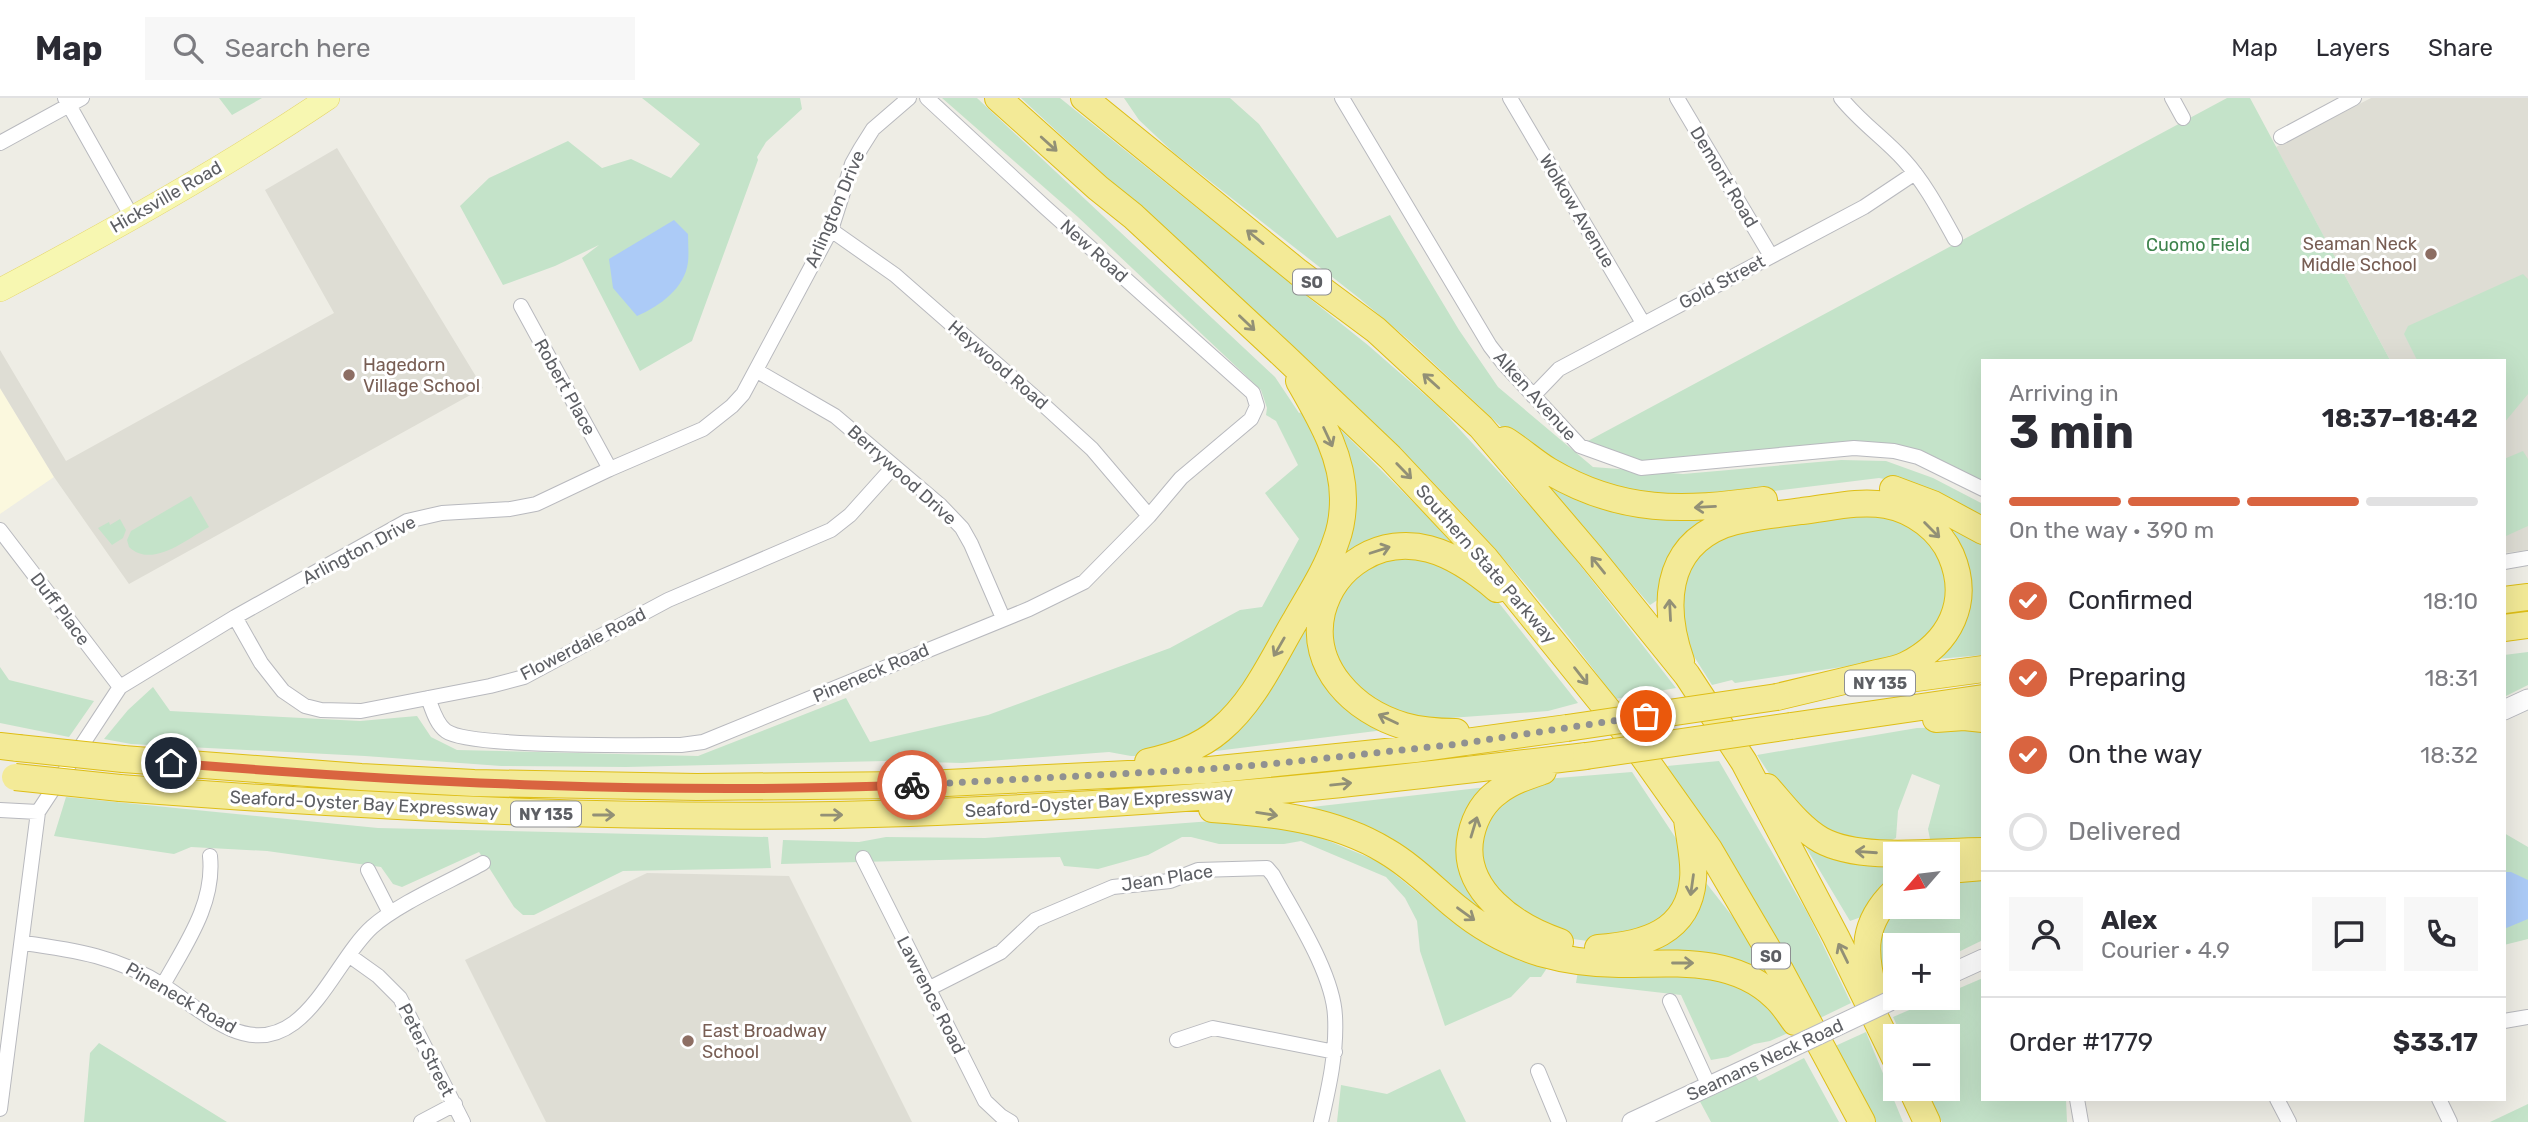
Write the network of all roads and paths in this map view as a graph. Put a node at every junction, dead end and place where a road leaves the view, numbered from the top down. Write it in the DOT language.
graph roads {
  1 [pos="328,98"];
  2 [pos="909,98"];
  3 [pos="927,98"];
  4 [pos="999,98"];
  5 [pos="1084,98"];
  6 [pos="1115,98"];
  7 [pos="1342,98"];
  8 [pos="1510,98"];
  9 [pos="1677,98"];
  10 [pos="1841,98"];
  11 [pos="2172,98"];
  12 [pos="2354,98"];
  13 [pos="72,100"];
  14 [pos="2183,118"];
  15 [pos="2281,138"];
  16 [pos="1139,142"];
  17 [pos="0,143"];
  18 [pos="1915,173"];
  19 [pos="132,217"];
  20 [pos="831,230"];
  21 [pos="1955,239"];
  22 [pos="1771,256"];
  23 [pos="0,290"];
  24 [pos="521,306"];
  25 [pos="1643,323"];
  26 [pos="1284,356"];
  27 [pos="757,371"];
  28 [pos="1533,396"];
  29 [pos="1257,406"];
  30 [pos="1482,427"];
  31 [pos="894,466"];
  32 [pos="610,469"];
  33 [pos="1981,488"];
  34 [pos="1149,516"];
  35 [pos="0,530"];
  36 [pos="1981,530"];
  37 [pos="2528,558"];
  38 [pos="2506,562"];
  39 [pos="2528,597"];
  40 [pos="2506,600"];
  41 [pos="235,618"];
  42 [pos="1003,618"];
  43 [pos="1538,622"];
  44 [pos="2528,625"];
  45 [pos="2506,628"];
  46 [pos="1981,669"];
  47 [pos="1687,675"];
  48 [pos="120,687"];
  49 [pos="428,698"];
  50 [pos="1777,698"];
  51 [pos="1981,698"];
  52 [pos="2528,699"];
  53 [pos="2506,709"];
  54 [pos="1981,719"];
  55 [pos="1791,726"];
  56 [pos="1528,733"];
  57 [pos="9,747"];
  58 [pos="1586,756"];
  59 [pos="1744,762"];
  60 [pos="1097,774"];
  61 [pos="5,776"];
  62 [pos="1126,802"];
  63 [pos="0,810"];
  64 [pos="38,811"];
  65 [pos="1687,817"];
  66 [pos="1981,851"];
  67 [pos="210,856"];
  68 [pos="863,859"];
  69 [pos="483,863"];
  70 [pos="1981,867"];
  71 [pos="1960,869"];
  72 [pos="368,870"];
  73 [pos="1883,905"];
  74 [pos="390,913"];
  75 [pos="23,943"];
  76 [pos="350,956"];
  77 [pos="1981,960"];
  78 [pos="1960,970"];
  79 [pos="163,985"];
  80 [pos="928,989"];
  81 [pos="1670,1002"];
  82 [pos="1883,1004"];
  83 [pos="2528,1017"];
  84 [pos="2506,1021"];
  85 [pos="1884,1024"];
  86 [pos="5,1026"];
  87 [pos="1883,1033"];
  88 [pos="1177,1040"];
  89 [pos="1335,1052"];
  90 [pos="1538,1071"];
  91 [pos="1709,1086"];
  92 [pos="1849,1099"];
  93 [pos="1917,1101"];
  94 [pos="2077,1101"];
  95 [pos="2278,1101"];
  96 [pos="2440,1101"];
  97 [pos="455,1104"];
  98 [pos="0,1109"];
  99 [pos="421,1122"];
  100 [pos="463,1122"];
  101 [pos="1011,1122"];
  102 [pos="1321,1122"];
  103 [pos="1559,1122"];
  104 [pos="1632,1122"];
  105 [pos="1862,1122"];
  106 [pos="1927,1122"];
  107 [pos="2081,1122"];
  108 [pos="2289,1122"];
  109 [pos="2450,1122"];
  1 -- 19 [label="main road, Hicksville Road"];
  2 -- 20 [label="street, Arlington Drive"];
  3 -- 29 [label="street, New Road"];
  4 -- 26 [label="highway, Southern State Parkway / SO, one-way"];
  5 -- 16 [label="highway, SO"];
  6 -- 16 [label="highway"];
  7 -- 28 [label="street, Alken Avenue"];
  8 -- 25 [label="street, Wolkow Avenue"];
  9 -- 22 [label="street, Demont Road"];
  10 -- 18 [label="street"];
  11 -- 14 [label="street"];
  12 -- 15 [label="street"];
  13 -- 17 [label="street"];
  13 -- 19 [label="street"];
  30 -- 16 [label="highway, SO, one-way"];
  18 -- 21 [label="street"];
  18 -- 22 [label="street, Gold Street"];
  19 -- 23 [label="main road, Hicksville Road"];
  20 -- 27 [label="street, Arlington Drive"];
  20 -- 34 [label="street, Heywood Road"];
  22 -- 25 [label="street, Gold Street"];
  24 -- 32 [label="street, Robert Place"];
  25 -- 28 [label="street, Gold Street"];
  26 -- 43 [label="highway, Southern State Parkway / SO, one-way"];
  26 -- 60 [label="highway, one-way"];
  27 -- 31 [label="street, Berrywood Drive"];
  27 -- 32 [label="street, Arlington Drive"];
  28 -- 33 [label="street, Alken Avenue"];
  29 -- 34 [label="street, Pineneck Road"];
  36 -- 30 [label="highway, one-way"];
  47 -- 30 [label="highway, SO, one-way"];
  31 -- 42 [label="street, Berrywood Drive"];
  31 -- 49 [label="street, Flowerdale Road"];
  32 -- 41 [label="street, Arlington Drive"];
  34 -- 42 [label="street, Pineneck Road"];
  35 -- 48 [label="street, Duff Place"];
  37 -- 38 [label="street"];
  39 -- 40 [label="highway"];
  41 -- 48 [label="street, Arlington Drive"];
  41 -- 49 [label="street, Flowerdale Road"];
  42 -- 49 [label="street, Pineneck Road"];
  56 -- 43 [label="highway, one-way"];
  43 -- 65 [label="highway, Southern State Parkway / SO, one-way"];
  44 -- 45 [label="highway"];
  46 -- 50 [label="highway, Seaford-Oyster Bay Expressway / NY 135"];
  47 -- 50 [label="highway, one-way"];
  47 -- 59 [label="highway, SO"];
  48 -- 64 [label="street, Arlington Drive"];
  50 -- 56 [label="highway, Seaford-Oyster Bay Expressway / NY 135, bridge"];
  51 -- 55 [label="highway, Seaford-Oyster Bay Expressway / NY 135"];
  52 -- 53 [label="main road"];
  54 -- 55 [label="highway"];
  55 -- 58 [label="highway, Seaford-Oyster Bay Expressway / NY 135, bridge"];
  56 -- 60 [label="highway, Seaford-Oyster Bay Expressway / NY 135"];
  57 -- 60 [label="highway, Seaford-Oyster Bay Expressway / NY 135, bridge"];
  62 -- 58 [label="highway, Seaford-Oyster Bay Expressway / NY 135, one-way"];
  65 -- 58 [label="highway, one-way"];
  66 -- 59 [label="highway, one-way"];
  87 -- 59 [label="highway, SO, one-way"];
  61 -- 62 [label="highway, Seaford-Oyster Bay Expressway / NY 135, one-way, bridge"];
  62 -- 92 [label="highway, one-way"];
  63 -- 64 [label="street"];
  64 -- 75 [label="street, Arlington Drive"];
  65 -- 92 [label="highway, Southern State Parkway / SO"];
  67 -- 79 [label="street"];
  68 -- 80 [label="street, Lawrence Road"];
  69 -- 74 [label="street, Pineneck Road"];
  70 -- 71 [label="highway"];
  72 -- 74 [label="street"];
  73 -- 85 [label="highway"];
  74 -- 76 [label="street, Pineneck Road"];
  75 -- 79 [label="street, Pineneck Road"];
  75 -- 86 [label="street, Arlington Drive"];
  76 -- 79 [label="street, Pineneck Road"];
  76 -- 97 [label="street, Peter Street"];
  77 -- 78 [label="main road"];
  80 -- 89 [label="street, Jean Place"];
  80 -- 101 [label="street, Lawrence Road"];
  81 -- 91 [label="street"];
  82 -- 91 [label="main road, Seamans Neck Road, bridge"];
  83 -- 84 [label="street"];
  86 -- 98 [label="street, Arlington Drive"];
  88 -- 89 [label="street"];
  89 -- 102 [label="street"];
  90 -- 103 [label="street"];
  91 -- 104 [label="main road, Seamans Neck Road"];
  92 -- 105 [label="highway, Southern State Parkway / SO"];
  93 -- 106 [label="highway"];
  94 -- 107 [label="street"];
  95 -- 108 [label="street"];
  96 -- 109 [label="street"];
  97 -- 99 [label="street"];
  97 -- 100 [label="street, Peter Street"];
}
